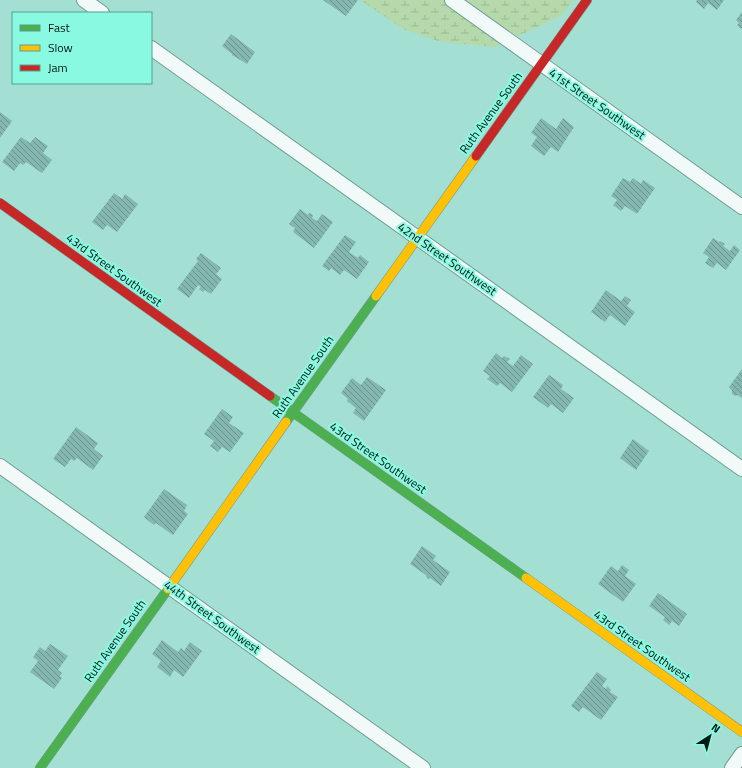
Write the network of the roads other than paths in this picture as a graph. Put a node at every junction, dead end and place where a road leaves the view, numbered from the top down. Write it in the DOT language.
graph roads {
  1 [pos="84,0"];
  2 [pos="452,0"];
  3 [pos="587,0"];
  4 [pos="101,12"];
  5 [pos="152,49"];
  6 [pos="541,64"];
  7 [pos="0,203"];
  8 [pos="742,208"];
  9 [pos="417,237"];
  10 [pos="293,412"];
  11 [pos="0,466"];
  12 [pos="742,469"];
  13 [pos="169,586"];
  14 [pos="742,732"];
  15 [pos="742,754"];
  16 [pos="46,766"];
  17 [pos="423,768"];
  18 [pos="732,768"];
  1 -- 4 [label="street"];
  2 -- 6 [label="street, 41st Street Southwest"];
  3 -- 6 [label="street, Ruth Avenue South"];
  5 -- 9 [label="street, 42nd Street Southwest"];
  6 -- 8 [label="street, 41st Street Southwest"];
  6 -- 9 [label="street, Ruth Avenue South"];
  7 -- 10 [label="street, 43rd Street Southwest"];
  9 -- 10 [label="street, Ruth Avenue South"];
  9 -- 12 [label="street, 42nd Street Southwest"];
  10 -- 13 [label="street, Ruth Avenue South"];
  10 -- 14 [label="street, 43rd Street Southwest"];
  11 -- 13 [label="street, 44th Street Southwest"];
  13 -- 16 [label="street, Ruth Avenue South"];
  13 -- 17 [label="street, 44th Street Southwest"];
  15 -- 18 [label="street"];
}
